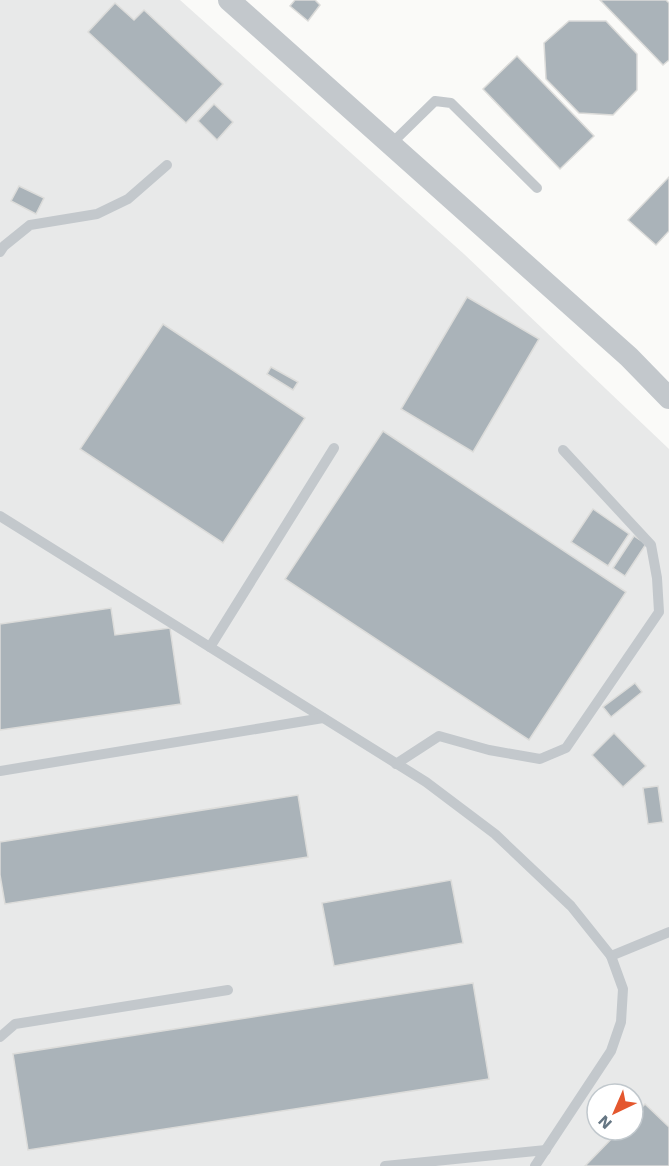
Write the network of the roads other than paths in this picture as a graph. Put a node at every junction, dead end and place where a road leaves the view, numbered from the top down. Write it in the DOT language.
graph roads {
  1 [pos="229,0"];
  2 [pos="391,144"];
  3 [pos="167,165"];
  4 [pos="537,188"];
  5 [pos="0,252"];
  6 [pos="669,398"];
  7 [pos="334,448"];
  8 [pos="563,450"];
  9 [pos="0,516"];
  10 [pos="210,647"];
  11 [pos="323,718"];
  12 [pos="396,764"];
  13 [pos="0,771"];
  14 [pos="669,932"];
  15 [pos="611,956"];
  16 [pos="228,990"];
  17 [pos="0,1037"];
  18 [pos="546,1150"];
  19 [pos="384,1166"];
  20 [pos="535,1166"];
  1 -- 2 [label="street"];
  2 -- 4 [label="lane"];
  2 -- 6 [label="street"];
  3 -- 5 [label="lane"];
  7 -- 10 [label="lane"];
  8 -- 12 [label="lane"];
  9 -- 10 [label="lane"];
  10 -- 11 [label="lane"];
  11 -- 12 [label="lane"];
  11 -- 13 [label="lane"];
  12 -- 15 [label="lane"];
  14 -- 15 [label="lane"];
  15 -- 18 [label="lane"];
  16 -- 17 [label="lane"];
  18 -- 19 [label="lane"];
  18 -- 20 [label="lane"];
}
